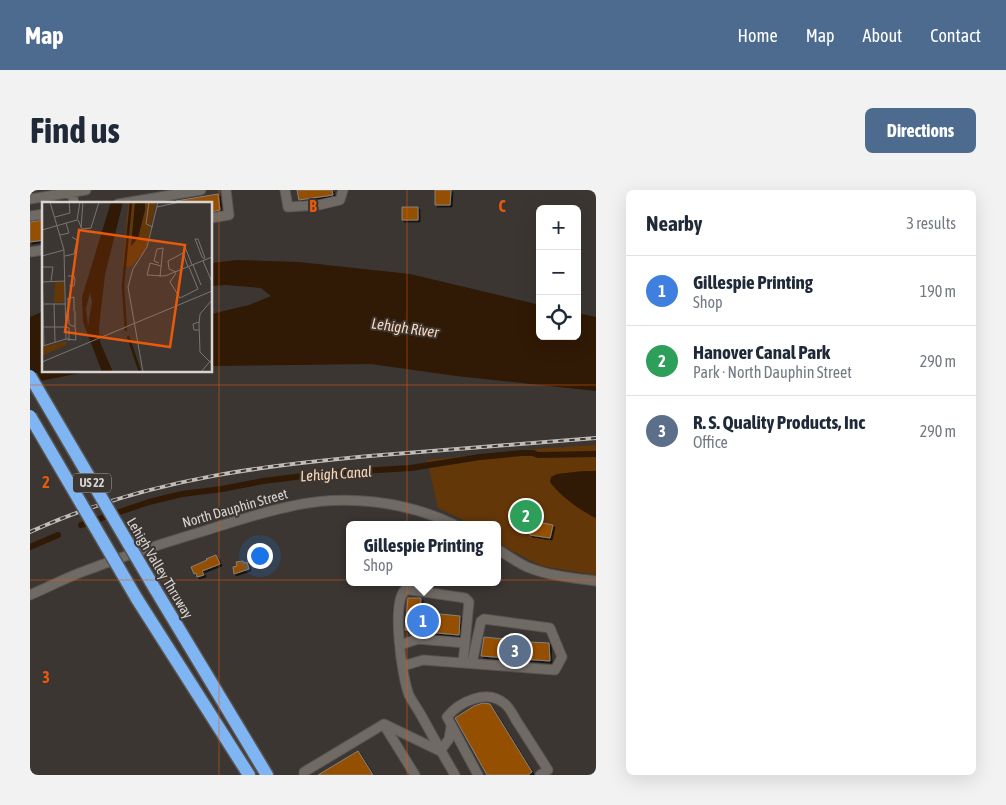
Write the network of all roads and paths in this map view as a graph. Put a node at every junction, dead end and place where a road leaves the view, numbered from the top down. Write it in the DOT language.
graph roads {
  1 [pos="86,190"];
  2 [pos="201,190"];
  3 [pos="226,190"];
  4 [pos="285,190"];
  5 [pos="343,190"];
  6 [pos="72,192"];
  7 [pos="58,196"];
  8 [pos="145,198"];
  9 [pos="30,199"];
  10 [pos="74,202"];
  11 [pos="127,202"];
  12 [pos="212,218"];
  13 [pos="30,376"];
  14 [pos="30,416"];
  15 [pos="445,521"];
  16 [pos="501,552"];
  17 [pos="596,581"];
  18 [pos="30,595"];
  19 [pos="465,643"];
  20 [pos="400,644"];
  21 [pos="467,663"];
  22 [pos="403,666"];
  23 [pos="384,724"];
  24 [pos="451,726"];
  25 [pos="440,751"];
  26 [pos="249,775"];
  27 [pos="267,775"];
  28 [pos="304,775"];
  29 [pos="415,775"];
  30 [pos="454,775"];
  31 [pos="478,775"];
  32 [pos="540,775"];
  1 -- 6 [label="street"];
  2 -- 8 [label="street"];
  3 -- 12 [label="street"];
  4 -- 5 [label="street"];
  6 -- 7 [label="street"];
  6 -- 10 [label="street"];
  7 -- 9 [label="street"];
  8 -- 11 [label="street"];
  13 -- 27 [label="highway, Lehigh Valley Thruway / US 22, bridge"];
  14 -- 26 [label="highway, US 22, bridge"];
  15 -- 18 [label="street, North Dauphin Street"];
  16 -- 17 [label="street"];
  19 -- 20 [label="street"];
  19 -- 20 [label="street"];
  19 -- 21 [label="street"];
  20 -- 22 [label="street"];
  21 -- 21 [label="street"];
  21 -- 22 [label="street"];
  22 -- 25 [label="street"];
  23 -- 25 [label="street"];
  23 -- 28 [label="street"];
  23 -- 29 [label="street"];
  24 -- 25 [label="street"];
  24 -- 31 [label="street"];
  24 -- 32 [label="street"];
  25 -- 30 [label="street"];
}
